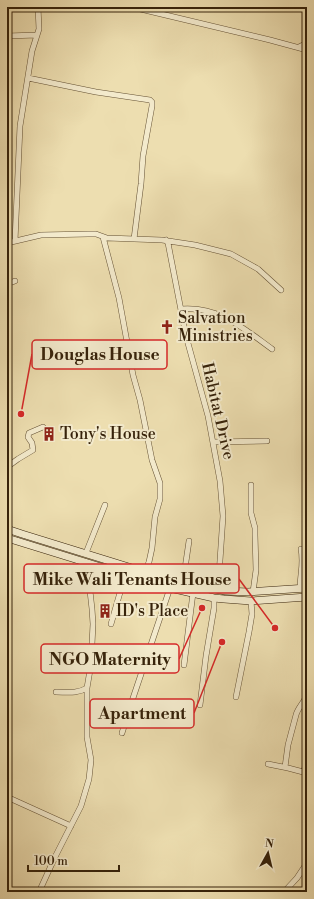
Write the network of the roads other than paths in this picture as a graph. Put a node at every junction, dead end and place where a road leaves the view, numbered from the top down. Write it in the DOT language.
graph roads {
  1 [pos="38,7"];
  2 [pos="132,7"];
  3 [pos="37,35"];
  4 [pos="7,36"];
  5 [pos="307,43"];
  6 [pos="299,47"];
  7 [pos="307,50"];
  8 [pos="28,78"];
  9 [pos="103,237"];
  10 [pos="134,239"];
  11 [pos="166,240"];
  12 [pos="15,241"];
  13 [pos="7,243"];
  14 [pos="15,281"];
  15 [pos="7,284"];
  16 [pos="281,290"];
  17 [pos="181,309"];
  18 [pos="272,349"];
  19 [pos="69,359"];
  20 [pos="131,363"];
  21 [pos="43,427"];
  22 [pos="267,441"];
  23 [pos="213,442"];
  24 [pos="7,467"];
  25 [pos="250,485"];
  26 [pos="105,505"];
  27 [pos="7,528"];
  28 [pos="8,540"];
  29 [pos="189,541"];
  30 [pos="301,549"];
  31 [pos="86,553"];
  32 [pos="98,567"];
  33 [pos="145,572"];
  34 [pos="125,575"];
  35 [pos="183,582"];
  36 [pos="170,588"];
  37 [pos="304,588"];
  38 [pos="218,590"];
  39 [pos="253,592"];
  40 [pos="193,593"];
  41 [pos="307,597"];
  42 [pos="214,598"];
  43 [pos="251,600"];
  44 [pos="111,624"];
  45 [pos="184,665"];
  46 [pos="87,688"];
  47 [pos="56,692"];
  48 [pos="307,694"];
  49 [pos="236,697"];
  50 [pos="200,704"];
  51 [pos="122,733"];
  52 [pos="307,756"];
  53 [pos="268,764"];
  54 [pos="285,767"];
  55 [pos="306,772"];
  56 [pos="7,798"];
  57 [pos="71,826"];
  58 [pos="307,863"];
  59 [pos="39,892"];
  60 [pos="284,892"];
  1 -- 3 [label="street"];
  2 -- 6 [label="street"];
  3 -- 4 [label="street"];
  3 -- 8 [label="street"];
  5 -- 6 [label="street"];
  6 -- 7 [label="street"];
  8 -- 10 [label="street"];
  8 -- 12 [label="street"];
  9 -- 10 [label="street"];
  9 -- 12 [label="street"];
  9 -- 20 [label="street"];
  10 -- 11 [label="street"];
  11 -- 16 [label="street"];
  11 -- 17 [label="street, Habitat Drive"];
  12 -- 13 [label="street"];
  14 -- 15 [label="street"];
  17 -- 18 [label="street"];
  17 -- 23 [label="street, Habitat Drive"];
  19 -- 20 [label="street"];
  20 -- 33 [label="street"];
  21 -- 24 [label="street"];
  22 -- 23 [label="street"];
  23 -- 38 [label="street, Habitat Drive"];
  25 -- 39 [label="street"];
  26 -- 31 [label="street"];
  27 -- 31 [label="main road"];
  28 -- 32 [label="main road"];
  29 -- 35 [label="street"];
  30 -- 37 [label="street"];
  31 -- 33 [label="main road"];
  32 -- 34 [label="main road"];
  32 -- 46 [label="street"];
  33 -- 35 [label="main road"];
  34 -- 36 [label="main road"];
  34 -- 44 [label="street"];
  35 -- 38 [label="main road"];
  36 -- 40 [label="main road"];
  36 -- 51 [label="street"];
  37 -- 39 [label="main road"];
  38 -- 39 [label="main road"];
  40 -- 42 [label="main road"];
  40 -- 45 [label="street"];
  41 -- 43 [label="main road"];
  42 -- 43 [label="main road"];
  42 -- 50 [label="street"];
  43 -- 49 [label="street"];
  46 -- 47 [label="street"];
  46 -- 57 [label="street"];
  48 -- 54 [label="street"];
  52 -- 55 [label="street"];
  53 -- 54 [label="street"];
  54 -- 55 [label="street"];
  56 -- 57 [label="street"];
  57 -- 59 [label="street"];
  58 -- 60 [label="street"];
}
